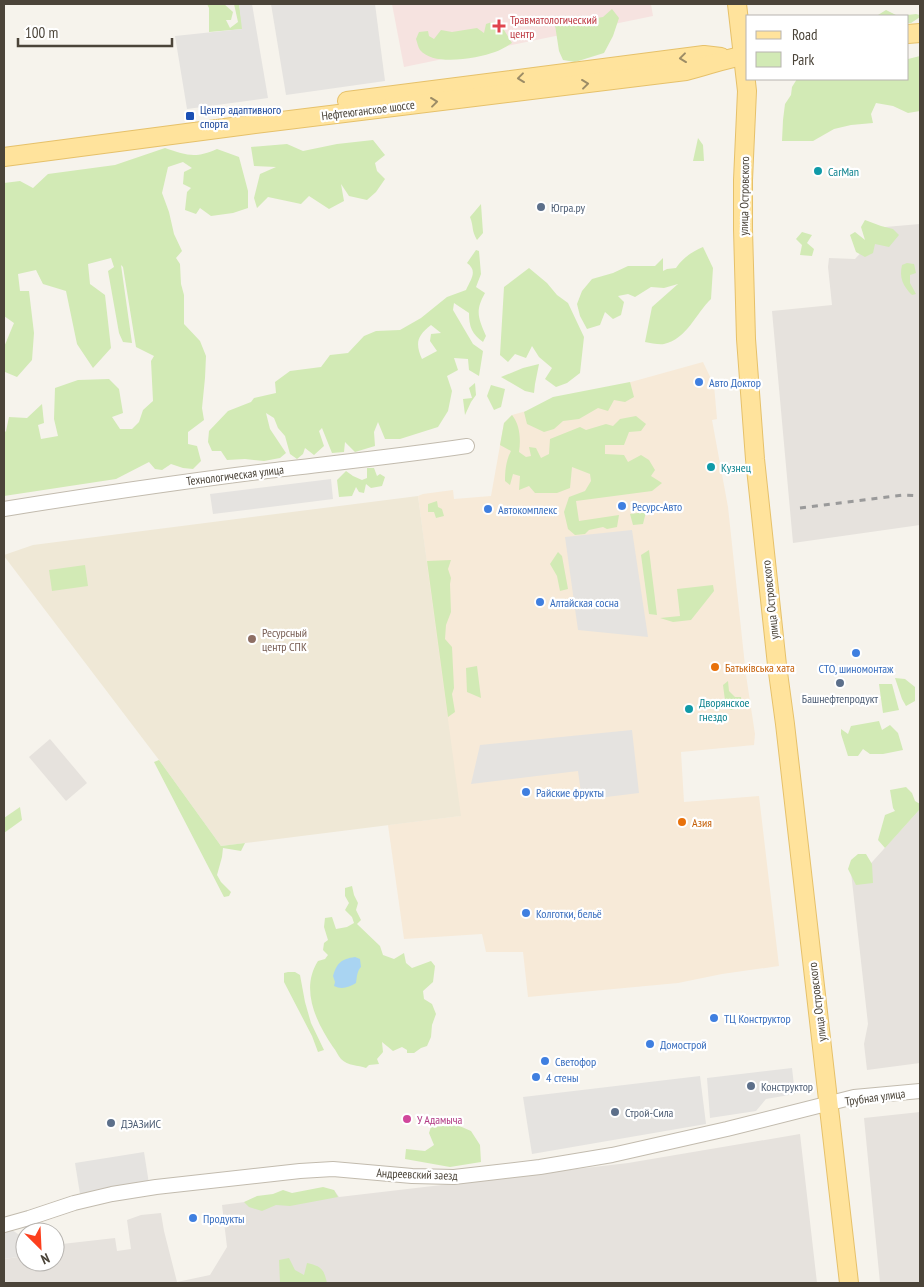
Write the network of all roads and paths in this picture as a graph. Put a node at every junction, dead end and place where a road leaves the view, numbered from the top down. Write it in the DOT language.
graph roads {
  1 [pos="737,4"];
  2 [pos="741,56"];
  3 [pos="4,145"];
  4 [pos="4,157"];
  5 [pos="467,446"];
  6 [pos="4,509"];
  7 [pos="920,1091"];
  8 [pos="829,1104"];
  9 [pos="4,1225"];
  10 [pos="849,1283"];
  1 -- 2 [label="main road, улица Островского"];
  2 -- 3 [label="main road, Нефтеюганское шоссе, one-way"];
  4 -- 2 [label="main road, Нефтеюганское шоссе, one-way"];
  2 -- 8 [label="main road, улица Островского"];
  5 -- 6 [label="street, Технологическая улица"];
  7 -- 8 [label="street, Трубная улица"];
  8 -- 9 [label="street, Андреевский заезд"];
  8 -- 10 [label="main road, улица Островского"];
}
